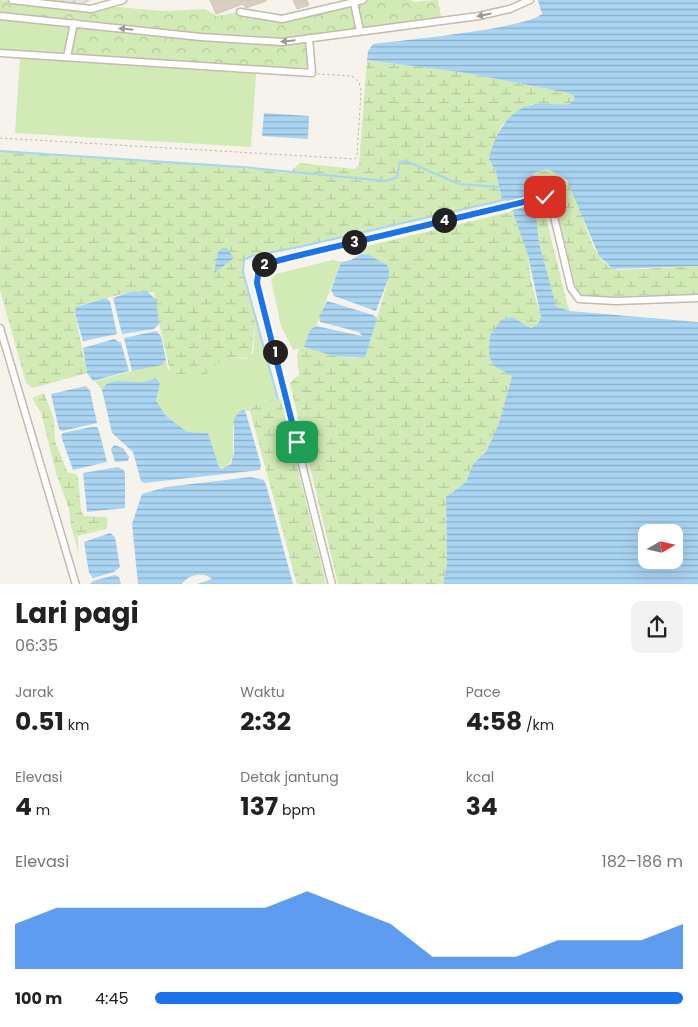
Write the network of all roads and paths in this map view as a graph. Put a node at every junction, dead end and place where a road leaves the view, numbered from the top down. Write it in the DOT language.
graph roads {
  1 [pos="12,0"];
  2 [pos="73,0"];
  3 [pos="123,0"];
  4 [pos="363,0"];
  5 [pos="530,0"];
  6 [pos="354,3"];
  7 [pos="76,9"];
  8 [pos="240,12"];
  9 [pos="0,16"];
  10 [pos="74,23"];
  11 [pos="360,31"];
  12 [pos="309,38"];
  13 [pos="0,53"];
  14 [pos="67,57"];
  15 [pos="312,74"];
  16 [pos="0,138"];
  17 [pos="698,298"];
  18 [pos="0,328"];
  19 [pos="76,584"];
  20 [pos="332,584"];
  1 -- 7 [label="lane"];
  2 -- 7 [label="lane"];
  3 -- 7 [label="lane"];
  4 -- 6 [label="lane"];
  5 -- 11 [label="lane, one-way"];
  6 -- 8 [label="lane"];
  6 -- 11 [label="lane"];
  9 -- 10 [label="lane"];
  12 -- 10 [label="lane, one-way"];
  10 -- 14 [label="lane"];
  11 -- 12 [label="lane"];
  12 -- 15 [label="lane"];
  13 -- 14 [label="lane"];
  14 -- 15 [label="lane"];
  15 -- 16 [label="path"];
  17 -- 20 [label="lane"];
  18 -- 19 [label="lane"];
}
